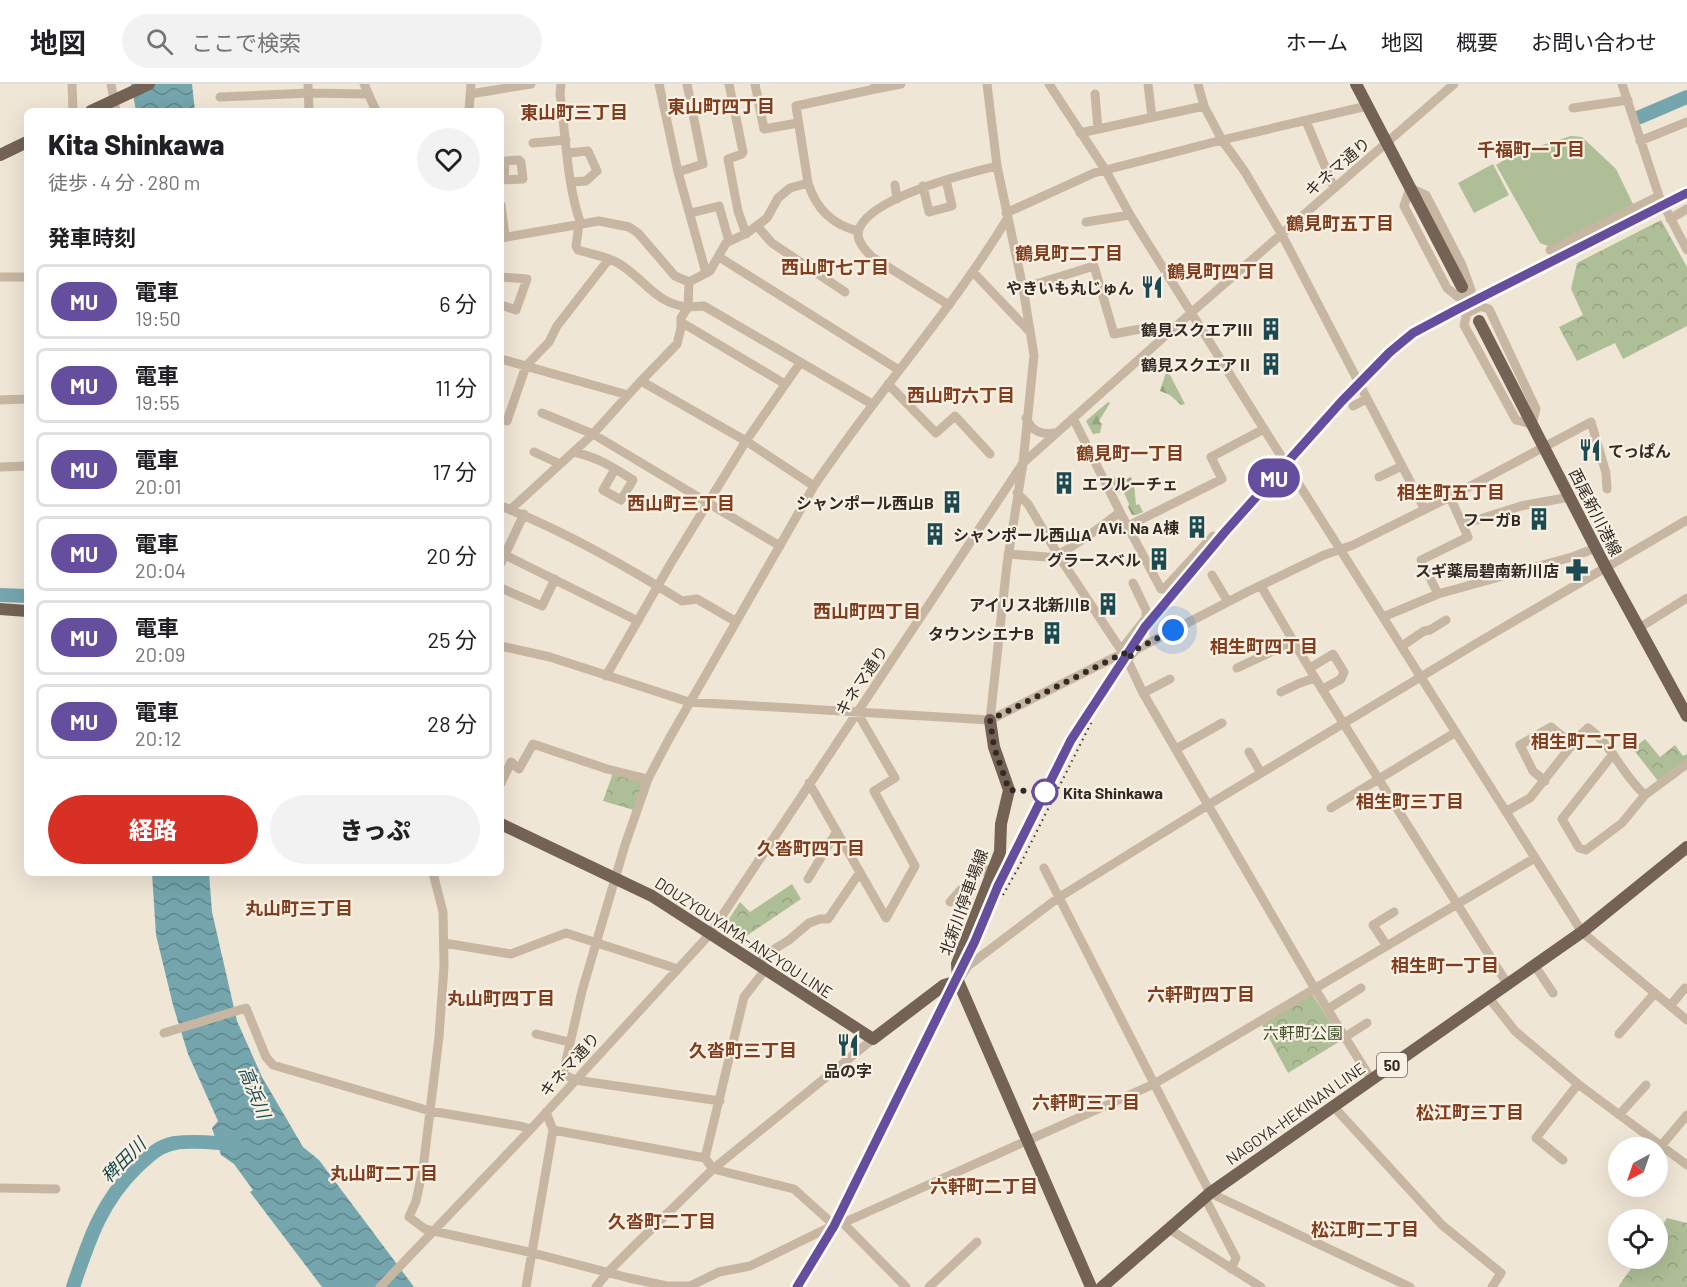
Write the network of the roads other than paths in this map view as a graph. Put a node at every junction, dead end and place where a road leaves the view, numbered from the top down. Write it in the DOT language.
graph roads {
  1 [pos="72,84"];
  2 [pos="111,84"];
  3 [pos="149,84"];
  4 [pos="364,84"];
  5 [pos="531,84"];
  6 [pos="561,84"];
  7 [pos="659,84"];
  8 [pos="687,84"];
  9 [pos="729,84"];
  10 [pos="755,84"];
  11 [pos="901,84"];
  12 [pos="987,84"];
  13 [pos="1049,84"];
  14 [pos="1148,84"];
  15 [pos="1198,84"];
  16 [pos="1356,84"];
  17 [pos="1454,84"];
  18 [pos="1622,84"];
  19 [pos="875,87"];
  20 [pos="309,88"];
  21 [pos="470,89"];
  22 [pos="368,94"];
  23 [pos="1095,94"];
  24 [pos="220,97"];
  25 [pos="1628,100"];
  26 [pos="118,102"];
  27 [pos="1204,106"];
  28 [pos="1367,106"];
  29 [pos="73,108"];
  30 [pos="100,108"];
  31 [pos="309,108"];
  32 [pos="375,108"];
  33 [pos="469,108"];
  34 [pos="1573,108"];
  35 [pos="1152,117"];
  36 [pos="1306,121"];
  37 [pos="1687,122"];
  38 [pos="798,123"];
  39 [pos="1098,129"];
  40 [pos="1080,133"];
  41 [pos="566,140"];
  42 [pos="1222,140"];
  43 [pos="1640,141"];
  44 [pos="24,143"];
  45 [pos="533,143"];
  46 [pos="1386,143"];
  47 [pos="568,153"];
  48 [pos="0,155"];
  49 [pos="997,166"];
  50 [pos="1106,171"];
  51 [pos="678,172"];
  52 [pos="946,180"];
  53 [pos="572,182"];
  54 [pos="808,183"];
  55 [pos="895,185"];
  56 [pos="922,186"];
  57 [pos="1334,188"];
  58 [pos="1410,188"];
  59 [pos="1659,196"];
  60 [pos="897,199"];
  61 [pos="1687,209"];
  62 [pos="691,213"];
  63 [pos="1130,215"];
  64 [pos="1006,216"];
  65 [pos="1670,219"];
  66 [pos="1086,222"];
  67 [pos="580,224"];
  68 [pos="757,226"];
  69 [pos="858,231"];
  70 [pos="1281,233"];
  71 [pos="746,234"];
  72 [pos="504,237"];
  73 [pos="729,241"];
  74 [pos="1550,250"];
  75 [pos="1687,250"];
  76 [pos="719,257"];
  77 [pos="609,259"];
  78 [pos="973,272"];
  79 [pos="706,273"];
  80 [pos="0,277"];
  81 [pos="24,277"];
  82 [pos="504,277"];
  83 [pos="688,282"];
  84 [pos="1462,287"];
  85 [pos="1023,288"];
  86 [pos="845,292"];
  87 [pos="949,305"];
  88 [pos="504,306"];
  89 [pos="688,307"];
  90 [pos="1192,312"];
  91 [pos="1479,321"];
  92 [pos="681,322"];
  93 [pos="1030,332"];
  94 [pos="1169,332"];
  95 [pos="504,360"];
  96 [pos="800,363"];
  97 [pos="526,366"];
  98 [pos="899,370"];
  99 [pos="641,381"];
  100 [pos="785,384"];
  101 [pos="888,384"];
  102 [pos="628,394"];
  103 [pos="24,399"];
  104 [pos="1366,399"];
  105 [pos="0,400"];
  106 [pos="872,404"];
  107 [pos="1353,406"];
  108 [pos="542,414"];
  109 [pos="1026,418"];
  110 [pos="1073,418"];
  111 [pos="507,421"];
  112 [pos="1532,424"];
  113 [pos="1264,429"];
  114 [pos="1055,433"];
  115 [pos="593,434"];
  116 [pos="746,441"];
  117 [pos="1545,447"];
  118 [pos="534,452"];
  119 [pos="574,452"];
  120 [pos="990,454"];
  121 [pos="1023,463"];
  122 [pos="560,464"];
  123 [pos="24,465"];
  124 [pos="1402,466"];
  125 [pos="0,467"];
  126 [pos="615,469"];
  127 [pos="1379,477"];
  128 [pos="814,486"];
  129 [pos="1607,489"];
  130 [pos="1017,493"];
  131 [pos="1450,497"];
  132 [pos="1570,497"];
  133 [pos="707,504"];
  134 [pos="504,507"];
  135 [pos="1424,508"];
  136 [pos="511,509"];
  137 [pos="1120,512"];
  138 [pos="524,514"];
  139 [pos="987,517"];
  140 [pos="1014,520"];
  141 [pos="1687,520"];
  142 [pos="1464,524"];
  143 [pos="1128,526"];
  144 [pos="1213,536"];
  145 [pos="780,546"];
  146 [pos="1596,548"];
  147 [pos="1341,550"];
  148 [pos="1008,555"];
  149 [pos="1059,556"];
  150 [pos="504,557"];
  151 [pos="504,559"];
  152 [pos="1606,568"];
  153 [pos="1212,575"];
  154 [pos="555,579"];
  155 [pos="1132,583"];
  156 [pos="658,586"];
  157 [pos="1261,586"];
  158 [pos="504,589"];
  159 [pos="1438,594"];
  160 [pos="1687,598"];
  161 [pos="1228,602"];
  162 [pos="0,609"];
  163 [pos="24,611"];
  164 [pos="1383,617"];
  165 [pos="1446,620"];
  166 [pos="638,621"];
  167 [pos="735,621"];
  168 [pos="1639,628"];
  169 [pos="1294,641"];
  170 [pos="1402,646"];
  171 [pos="504,647"];
  172 [pos="1124,654"];
  173 [pos="1237,668"];
  174 [pos="1310,668"];
  175 [pos="606,676"];
  176 [pos="1422,677"];
  177 [pos="1315,678"];
  178 [pos="1170,680"];
  179 [pos="1323,689"];
  180 [pos="1281,692"];
  181 [pos="1143,693"];
  182 [pos="689,702"];
  183 [pos="1685,708"];
  184 [pos="857,712"];
  185 [pos="990,720"];
  186 [pos="1222,723"];
  187 [pos="1344,723"];
  188 [pos="1456,732"];
  189 [pos="1573,745"];
  190 [pos="1176,749"];
  191 [pos="1249,752"];
  192 [pos="1612,754"];
  193 [pos="504,759"];
  194 [pos="511,762"];
  195 [pos="1687,764"];
  196 [pos="1261,773"];
  197 [pos="504,777"];
  198 [pos="648,779"];
  199 [pos="1379,779"];
  200 [pos="1545,781"];
  201 [pos="809,783"];
  202 [pos="1646,795"];
  203 [pos="1208,805"];
  204 [pos="1331,808"];
  205 [pos="1507,811"];
  206 [pos="504,825"];
  207 [pos="837,831"];
  208 [pos="1687,847"];
  209 [pos="1535,858"];
  210 [pos="995,867"];
  211 [pos="1044,868"];
  212 [pos="860,872"];
  213 [pos="434,876"];
  214 [pos="616,878"];
  215 [pos="808,879"];
  216 [pos="1058,898"];
  217 [pos="950,902"];
  218 [pos="1457,905"];
  219 [pos="1394,912"];
  220 [pos="1582,932"];
  221 [pos="710,934"];
  222 [pos="444,943"];
  223 [pos="597,943"];
  224 [pos="1387,946"];
  225 [pos="1534,966"];
  226 [pos="762,967"];
  227 [pos="678,969"];
  228 [pos="958,981"];
  229 [pos="1508,985"];
  230 [pos="1362,988"];
  231 [pos="1685,988"];
  232 [pos="1315,989"];
  233 [pos="1553,993"];
  234 [pos="1655,993"];
  235 [pos="1489,998"];
  236 [pos="1670,1006"];
  237 [pos="1328,1009"];
  238 [pos="1687,1020"];
  239 [pos="1367,1023"];
  240 [pos="167,1032"];
  241 [pos="536,1034"];
  242 [pos="1619,1034"];
  243 [pos="1345,1037"];
  244 [pos="873,1039"];
  245 [pos="569,1042"];
  246 [pos="1371,1079"];
  247 [pos="575,1080"];
  248 [pos="1154,1084"];
  249 [pos="1578,1084"];
  250 [pos="1646,1085"];
  251 [pos="720,1101"];
  252 [pos="1333,1106"];
  253 [pos="430,1111"];
  254 [pos="546,1112"];
  255 [pos="1619,1115"];
  256 [pos="1687,1115"];
  257 [pos="531,1129"];
  258 [pos="553,1130"];
  259 [pos="1649,1137"];
  260 [pos="1668,1138"];
  261 [pos="1028,1141"];
  262 [pos="1668,1151"];
  263 [pos="705,1158"];
  264 [pos="1563,1160"];
  265 [pos="1687,1165"];
  266 [pos="713,1169"];
  267 [pos="0,1188"];
  268 [pos="56,1189"];
  269 [pos="1208,1196"];
  270 [pos="839,1224"];
  271 [pos="1169,1229"];
  272 [pos="433,1230"];
  273 [pos="977,1242"];
  274 [pos="533,1253"];
  275 [pos="1231,1269"];
  276 [pos="608,1272"];
  277 [pos="380,1287"];
  278 [pos="526,1287"];
  279 [pos="596,1287"];
  280 [pos="906,1287"];
  281 [pos="929,1287"];
  282 [pos="1091,1287"];
  283 [pos="1102,1287"];
  284 [pos="1261,1287"];
  285 [pos="1410,1287"];
  286 [pos="1492,1287"];
  1 -- 29 [label="street"];
  2 -- 26 [label="street"];
  3 -- 26 [label="main road"];
  4 -- 22 [label="street"];
  5 -- 21 [label="street"];
  6 -- 41 [label="street"];
  7 -- 51 [label="street"];
  8 -- 51 [label="street"];
  9 -- 71 [label="street"];
  10 -- 38 [label="street"];
  11 -- 19 [label="street"];
  12 -- 49 [label="street"];
  13 -- 40 [label="street"];
  14 -- 35 [label="street"];
  15 -- 27 [label="street"];
  16 -- 28 [label="main road"];
  17 -- 46 [label="street, キネマ通り"];
  18 -- 25 [label="street"];
  19 -- 38 [label="street"];
  20 -- 22 [label="street"];
  20 -- 24 [label="street"];
  20 -- 31 [label="street"];
  21 -- 33 [label="street"];
  22 -- 32 [label="street"];
  23 -- 39 [label="street"];
  25 -- 34 [label="street"];
  25 -- 43 [label="street"];
  26 -- 30 [label="main road"];
  27 -- 35 [label="street"];
  27 -- 42 [label="street"];
  28 -- 36 [label="street"];
  28 -- 46 [label="main road"];
  35 -- 39 [label="street"];
  36 -- 42 [label="street"];
  36 -- 57 [label="street"];
  37 -- 43 [label="street"];
  38 -- 54 [label="street"];
  39 -- 40 [label="street"];
  40 -- 50 [label="street"];
  41 -- 45 [label="street"];
  41 -- 47 [label="street"];
  42 -- 50 [label="street"];
  42 -- 70 [label="street"];
  43 -- 59 [label="street"];
  44 -- 48 [label="main road"];
  46 -- 57 [label="street, キネマ通り"];
  46 -- 58 [label="main road"];
  47 -- 53 [label="street"];
  47 -- 53 [label="street"];
  49 -- 52 [label="street"];
  49 -- 64 [label="street"];
  50 -- 63 [label="street"];
  50 -- 64 [label="street"];
  51 -- 62 [label="street"];
  52 -- 56 [label="street"];
  52 -- 56 [label="street"];
  53 -- 67 [label="street"];
  54 -- 68 [label="street"];
  54 -- 69 [label="street"];
  55 -- 60 [label="street"];
  56 -- 60 [label="street"];
  57 -- 70 [label="street, キネマ通り"];
  58 -- 58 [label="street"];
  58 -- 84 [label="main road"];
  59 -- 65 [label="street"];
  59 -- 74 [label="street"];
  60 -- 69 [label="street"];
  61 -- 65 [label="street"];
  62 -- 73 [label="street"];
  62 -- 79 [label="street"];
  63 -- 66 [label="street"];
  63 -- 90 [label="street"];
  64 -- 78 [label="street"];
  64 -- 85 [label="street"];
  65 -- 75 [label="street"];
  67 -- 72 [label="street"];
  67 -- 77 [label="street"];
  67 -- 83 [label="street"];
  68 -- 71 [label="street"];
  68 -- 86 [label="street"];
  69 -- 87 [label="street"];
  70 -- 90 [label="street, キネマ通り"];
  70 -- 104 [label="street"];
  71 -- 73 [label="street"];
  73 -- 76 [label="street"];
  76 -- 79 [label="street"];
  76 -- 98 [label="street"];
  77 -- 89 [label="street"];
  77 -- 97 [label="street"];
  78 -- 87 [label="street"];
  78 -- 93 [label="street"];
  79 -- 83 [label="street"];
  80 -- 81 [label="street"];
  82 -- 88 [label="street"];
  83 -- 89 [label="street"];
  85 -- 93 [label="street"];
  85 -- 94 [label="street"];
  87 -- 98 [label="street"];
  89 -- 92 [label="street"];
  89 -- 96 [label="street"];
  90 -- 94 [label="street, キネマ通り"];
  90 -- 113 [label="street"];
  91 -- 112 [label="main road, 西尾新川港線"];
  92 -- 99 [label="street"];
  92 -- 100 [label="street"];
  93 -- 109 [label="street"];
  94 -- 110 [label="street, キネマ通り"];
  95 -- 97 [label="street"];
  96 -- 100 [label="street"];
  96 -- 106 [label="street"];
  97 -- 102 [label="street"];
  97 -- 111 [label="street"];
  98 -- 101 [label="street"];
  99 -- 102 [label="street"];
  99 -- 116 [label="street"];
  100 -- 116 [label="street"];
  101 -- 106 [label="street"];
  101 -- 120 [label="street"];
  102 -- 115 [label="street"];
  103 -- 105 [label="street"];
  104 -- 107 [label="street"];
  104 -- 124 [label="street"];
  106 -- 128 [label="street"];
  108 -- 115 [label="street"];
  109 -- 114 [label="street"];
  109 -- 121 [label="street"];
  110 -- 114 [label="street, キネマ通り"];
  110 -- 137 [label="street"];
  112 -- 112 [label="street"];
  112 -- 117 [label="main road, 西尾新川港線"];
  113 -- 143 [label="street"];
  113 -- 147 [label="street"];
  114 -- 121 [label="street, キネマ通り"];
  115 -- 119 [label="street"];
  115 -- 133 [label="street"];
  116 -- 128 [label="street"];
  116 -- 133 [label="street"];
  117 -- 129 [label="street"];
  117 -- 131 [label="street"];
  117 -- 132 [label="main road, 西尾新川港線"];
  118 -- 122 [label="street"];
  119 -- 122 [label="street"];
  119 -- 126 [label="street"];
  121 -- 130 [label="street"];
  121 -- 139 [label="street, キネマ通り"];
  122 -- 136 [label="street"];
  123 -- 125 [label="street"];
  124 -- 127 [label="street"];
  124 -- 135 [label="street"];
  128 -- 145 [label="street"];
  130 -- 140 [label="street"];
  130 -- 149 [label="street"];
  131 -- 135 [label="street"];
  131 -- 142 [label="street"];
  132 -- 142 [label="street"];
  132 -- 146 [label="main road, 西尾新川港線"];
  133 -- 145 [label="street"];
  133 -- 156 [label="street"];
  134 -- 136 [label="street"];
  135 -- 147 [label="street"];
  136 -- 138 [label="street"];
  137 -- 143 [label="street"];
  137 -- 149 [label="street"];
  138 -- 150 [label="street"];
  138 -- 156 [label="street"];
  139 -- 140 [label="street"];
  139 -- 184 [label="street, キネマ通り"];
  140 -- 148 [label="street"];
  141 -- 152 [label="street"];
  142 -- 159 [label="street"];
  143 -- 144 [label="street"];
  145 -- 167 [label="street"];
  146 -- 152 [label="main road, 西尾新川港線"];
  146 -- 159 [label="street"];
  147 -- 157 [label="street"];
  147 -- 164 [label="street"];
  148 -- 149 [label="street"];
  148 -- 185 [label="street"];
  149 -- 172 [label="street"];
  151 -- 154 [label="street"];
  152 -- 168 [label="main road, 西尾新川港線"];
  152 -- 176 [label="street"];
  153 -- 161 [label="street"];
  154 -- 158 [label="street"];
  154 -- 166 [label="street"];
  155 -- 172 [label="street"];
  156 -- 166 [label="street"];
  156 -- 167 [label="street"];
  157 -- 161 [label="street"];
  157 -- 169 [label="street"];
  159 -- 164 [label="street"];
  160 -- 168 [label="street"];
  161 -- 172 [label="street"];
  162 -- 163 [label="main road"];
  164 -- 170 [label="street"];
  165 -- 170 [label="street"];
  166 -- 175 [label="street"];
  167 -- 182 [label="street"];
  168 -- 183 [label="main road, 西尾新川港線"];
  169 -- 173 [label="street"];
  169 -- 174 [label="street"];
  170 -- 176 [label="street"];
  171 -- 175 [label="street"];
  172 -- 181 [label="street"];
  172 -- 185 [label="street"];
  174 -- 177 [label="street"];
  174 -- 179 [label="street"];
  175 -- 182 [label="street"];
  176 -- 187 [label="street"];
  176 -- 188 [label="street"];
  177 -- 179 [label="street"];
  177 -- 180 [label="street"];
  178 -- 181 [label="street"];
  179 -- 187 [label="street"];
  181 -- 190 [label="street"];
  182 -- 184 [label="street"];
  182 -- 198 [label="street"];
  184 -- 185 [label="street"];
  184 -- 201 [label="street, キネマ通り"];
  184 -- 212 [label="street"];
  185 -- 210 [label="main road, 北新川停車場線"];
  186 -- 190 [label="street"];
  187 -- 196 [label="street"];
  187 -- 199 [label="street"];
  188 -- 199 [label="street"];
  188 -- 205 [label="street"];
  189 -- 192 [label="street"];
  189 -- 200 [label="street"];
  189 -- 200 [label="street"];
  190 -- 203 [label="street"];
  191 -- 196 [label="street"];
  192 -- 202 [label="street"];
  192 -- 202 [label="street"];
  193 -- 194 [label="street"];
  194 -- 197 [label="street"];
  194 -- 198 [label="street"];
  195 -- 202 [label="street"];
  196 -- 203 [label="street"];
  198 -- 214 [label="street"];
  199 -- 204 [label="street"];
  199 -- 218 [label="street"];
  200 -- 205 [label="street"];
  201 -- 207 [label="street"];
  201 -- 221 [label="street, キネマ通り"];
  203 -- 216 [label="street"];
  203 -- 232 [label="street"];
  205 -- 209 [label="street"];
  206 -- 214 [label="main road, DOUZYOUYAMA-ANZYOU LINE"];
  207 -- 212 [label="street"];
  207 -- 215 [label="street"];
  208 -- 220 [label="main road, NAGOYA-HEKINAN LINE / 50"];
  209 -- 218 [label="street"];
  209 -- 220 [label="street"];
  210 -- 217 [label="street"];
  210 -- 228 [label="main road, 北新川停車場線"];
  211 -- 216 [label="street"];
  212 -- 226 [label="street"];
  213 -- 222 [label="street"];
  214 -- 221 [label="main road, DOUZYOUYAMA-ANZYOU LINE"];
  214 -- 223 [label="street"];
  216 -- 228 [label="street"];
  216 -- 248 [label="street"];
  218 -- 224 [label="street"];
  218 -- 229 [label="street"];
  219 -- 224 [label="street"];
  220 -- 225 [label="main road, NAGOYA-HEKINAN LINE / 50"];
  220 -- 234 [label="street"];
  221 -- 226 [label="main road, DOUZYOUYAMA-ANZYOU LINE"];
  221 -- 227 [label="street, キネマ通り"];
  222 -- 223 [label="street"];
  222 -- 253 [label="street"];
  223 -- 227 [label="street"];
  223 -- 245 [label="street"];
  224 -- 232 [label="street"];
  225 -- 229 [label="main road, NAGOYA-HEKINAN LINE / 50"];
  225 -- 233 [label="street"];
  226 -- 244 [label="main road, DOUZYOUYAMA-ANZYOU LINE"];
  226 -- 251 [label="street"];
  227 -- 247 [label="street, キネマ通り"];
  228 -- 244 [label="main road"];
  228 -- 261 [label="main road, 北新川停車場線"];
  229 -- 235 [label="main road, NAGOYA-HEKINAN LINE / 50"];
  230 -- 237 [label="street"];
  231 -- 236 [label="street"];
  232 -- 237 [label="street"];
  232 -- 248 [label="street"];
  234 -- 236 [label="street"];
  234 -- 242 [label="street"];
  235 -- 246 [label="main road, NAGOYA-HEKINAN LINE / 50"];
  235 -- 249 [label="street"];
  236 -- 238 [label="street"];
  237 -- 243 [label="street"];
  239 -- 243 [label="street"];
  240 -- 253 [label="street"];
  241 -- 245 [label="street"];
  243 -- 246 [label="street"];
  244 -- 266 [label="street"];
  245 -- 247 [label="street"];
  246 -- 252 [label="main road, NAGOYA-HEKINAN LINE / 50"];
  247 -- 251 [label="street"];
  247 -- 254 [label="street, キネマ通り"];
  248 -- 261 [label="street"];
  248 -- 269 [label="street"];
  249 -- 255 [label="street"];
  249 -- 264 [label="street"];
  250 -- 255 [label="street"];
  251 -- 263 [label="street"];
  252 -- 269 [label="main road, NAGOYA-HEKINAN LINE / 50"];
  252 -- 286 [label="street"];
  253 -- 257 [label="street"];
  253 -- 272 [label="street"];
  254 -- 257 [label="street, キネマ通り"];
  254 -- 258 [label="street"];
  255 -- 259 [label="street"];
  256 -- 260 [label="street"];
  257 -- 272 [label="street, キネマ通り"];
  258 -- 263 [label="street"];
  258 -- 274 [label="street"];
  261 -- 270 [label="street"];
  261 -- 282 [label="main road, 北新川停車場線"];
  262 -- 265 [label="street"];
  263 -- 266 [label="street"];
  266 -- 270 [label="street"];
  266 -- 276 [label="street"];
  267 -- 268 [label="street"];
  269 -- 271 [label="main road, NAGOYA-HEKINAN LINE / 50"];
  269 -- 275 [label="street"];
  269 -- 285 [label="street"];
  270 -- 276 [label="street"];
  270 -- 280 [label="street"];
  271 -- 275 [label="street"];
  271 -- 283 [label="main road, NAGOYA-HEKINAN LINE / 50"];
  272 -- 274 [label="street"];
  272 -- 277 [label="street, キネマ通り"];
  273 -- 281 [label="street"];
  274 -- 276 [label="street"];
  274 -- 278 [label="street"];
  275 -- 284 [label="street"];
  276 -- 279 [label="street"];
}
